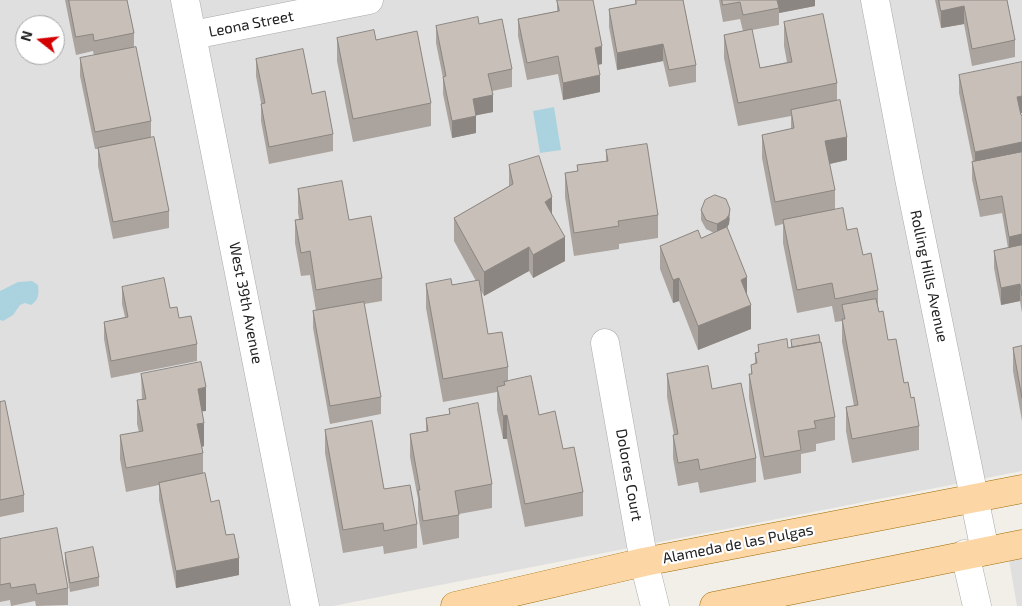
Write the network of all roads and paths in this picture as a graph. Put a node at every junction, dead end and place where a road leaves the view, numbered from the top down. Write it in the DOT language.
graph roads {
  1 [pos="185,0"];
  2 [pos="369,0"];
  3 [pos="875,0"];
  4 [pos="193,36"];
  5 [pos="605,343"];
  6 [pos="1022,489"];
  7 [pos="974,498"];
  8 [pos="1022,544"];
  9 [pos="975,553"];
  10 [pos="644,562"];
  11 [pos="305,606"];
  12 [pos="455,606"];
  13 [pos="655,606"];
  14 [pos="714,606"];
  15 [pos="977,606"];
  1 -- 4 [label="street, West 39th Avenue"];
  2 -- 4 [label="street, Leona Street"];
  3 -- 7 [label="street, Rolling Hills Avenue"];
  4 -- 11 [label="street, West 39th Avenue"];
  5 -- 10 [label="street, Dolores Court"];
  6 -- 7 [label="main road, Alameda de las Pulgas"];
  7 -- 9 [label="street, Rolling Hills Avenue"];
  7 -- 10 [label="main road, Alameda de las Pulgas"];
  8 -- 9 [label="main road"];
  9 -- 14 [label="main road"];
  9 -- 15 [label="street, Rolling Hills Avenue"];
  10 -- 12 [label="main road, Alameda de las Pulgas"];
  10 -- 13 [label="street, Dolores Court"];
}
